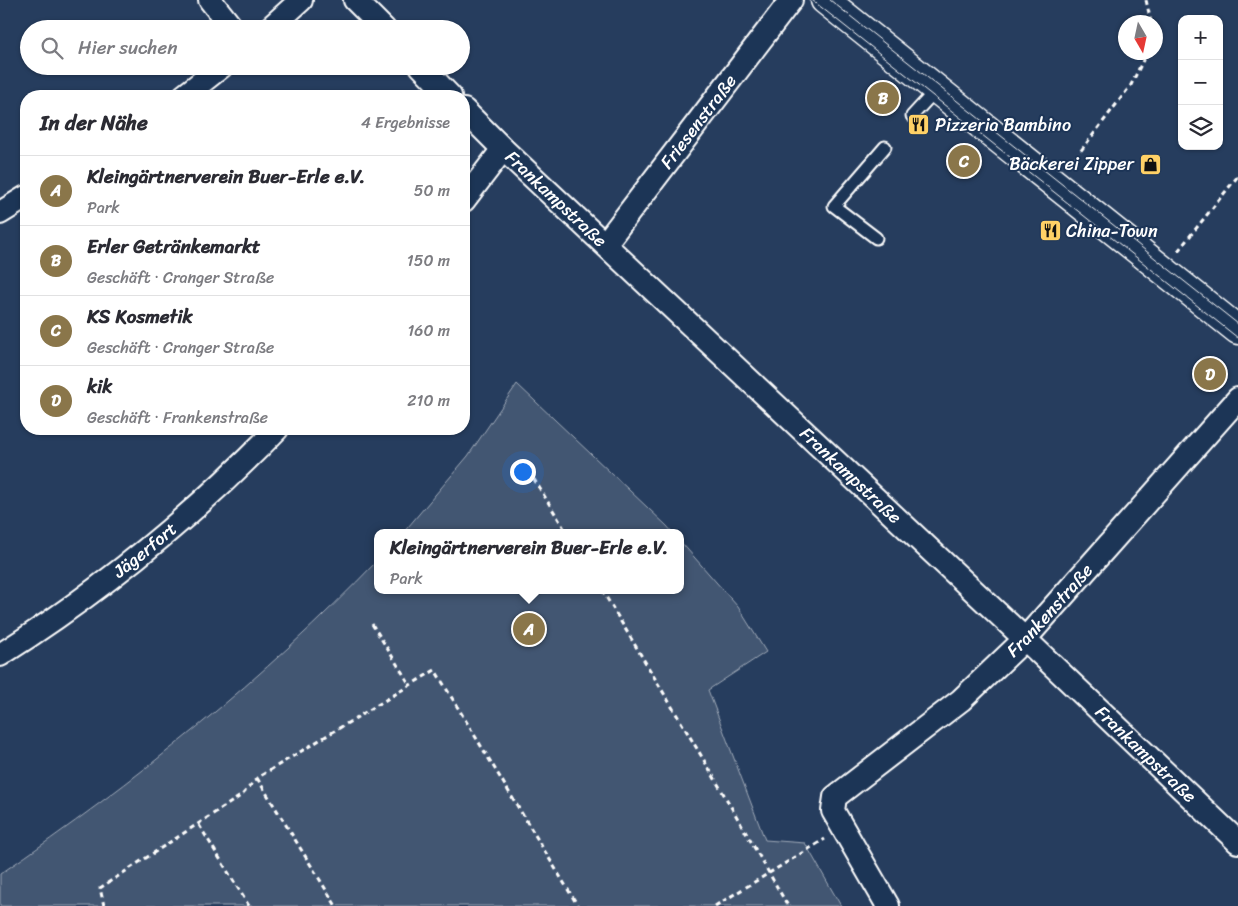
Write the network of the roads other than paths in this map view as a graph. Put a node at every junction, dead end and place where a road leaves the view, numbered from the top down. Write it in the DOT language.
graph roads {
  1 [pos="210,0"];
  2 [pos="301,0"];
  3 [pos="355,0"];
  4 [pos="790,0"];
  5 [pos="825,0"];
  6 [pos="226,20"];
  7 [pos="278,20"];
  8 [pos="375,20"];
  9 [pos="211,75"];
  10 [pos="430,75"];
  11 [pos="192,90"];
  12 [pos="444,90"];
  13 [pos="936,90"];
  14 [pos="470,116"];
  15 [pos="912,116"];
  16 [pos="885,147"];
  17 [pos="503,149"];
  18 [pos="470,192"];
  19 [pos="20,201"];
  20 [pos="0,213"];
  21 [pos="876,238"];
  22 [pos="605,244"];
  23 [pos="1238,330"];
  24 [pos="1238,399"];
  25 [pos="271,435"];
  26 [pos="1026,639"];
  27 [pos="0,655"];
  28 [pos="1238,842"];
  29 [pos="888,906"];
  1 -- 6 [label="street"];
  2 -- 7 [label="street"];
  3 -- 8 [label="street"];
  4 -- 22 [label="street, Friesenstraße"];
  5 -- 13 [label="main road"];
  9 -- 11 [label="street"];
  10 -- 12 [label="street"];
  13 -- 15 [label="lane"];
  13 -- 23 [label="main road"];
  14 -- 17 [label="street, Frankampstraße"];
  16 -- 21 [label="lane"];
  17 -- 18 [label="street"];
  17 -- 22 [label="street, Frankampstraße"];
  19 -- 20 [label="street"];
  22 -- 26 [label="street, Frankampstraße"];
  24 -- 26 [label="street, Frankenstraße"];
  25 -- 27 [label="street, Jägerfort"];
  26 -- 28 [label="street, Frankampstraße"];
  26 -- 29 [label="street, Frankenstraße"];
}
